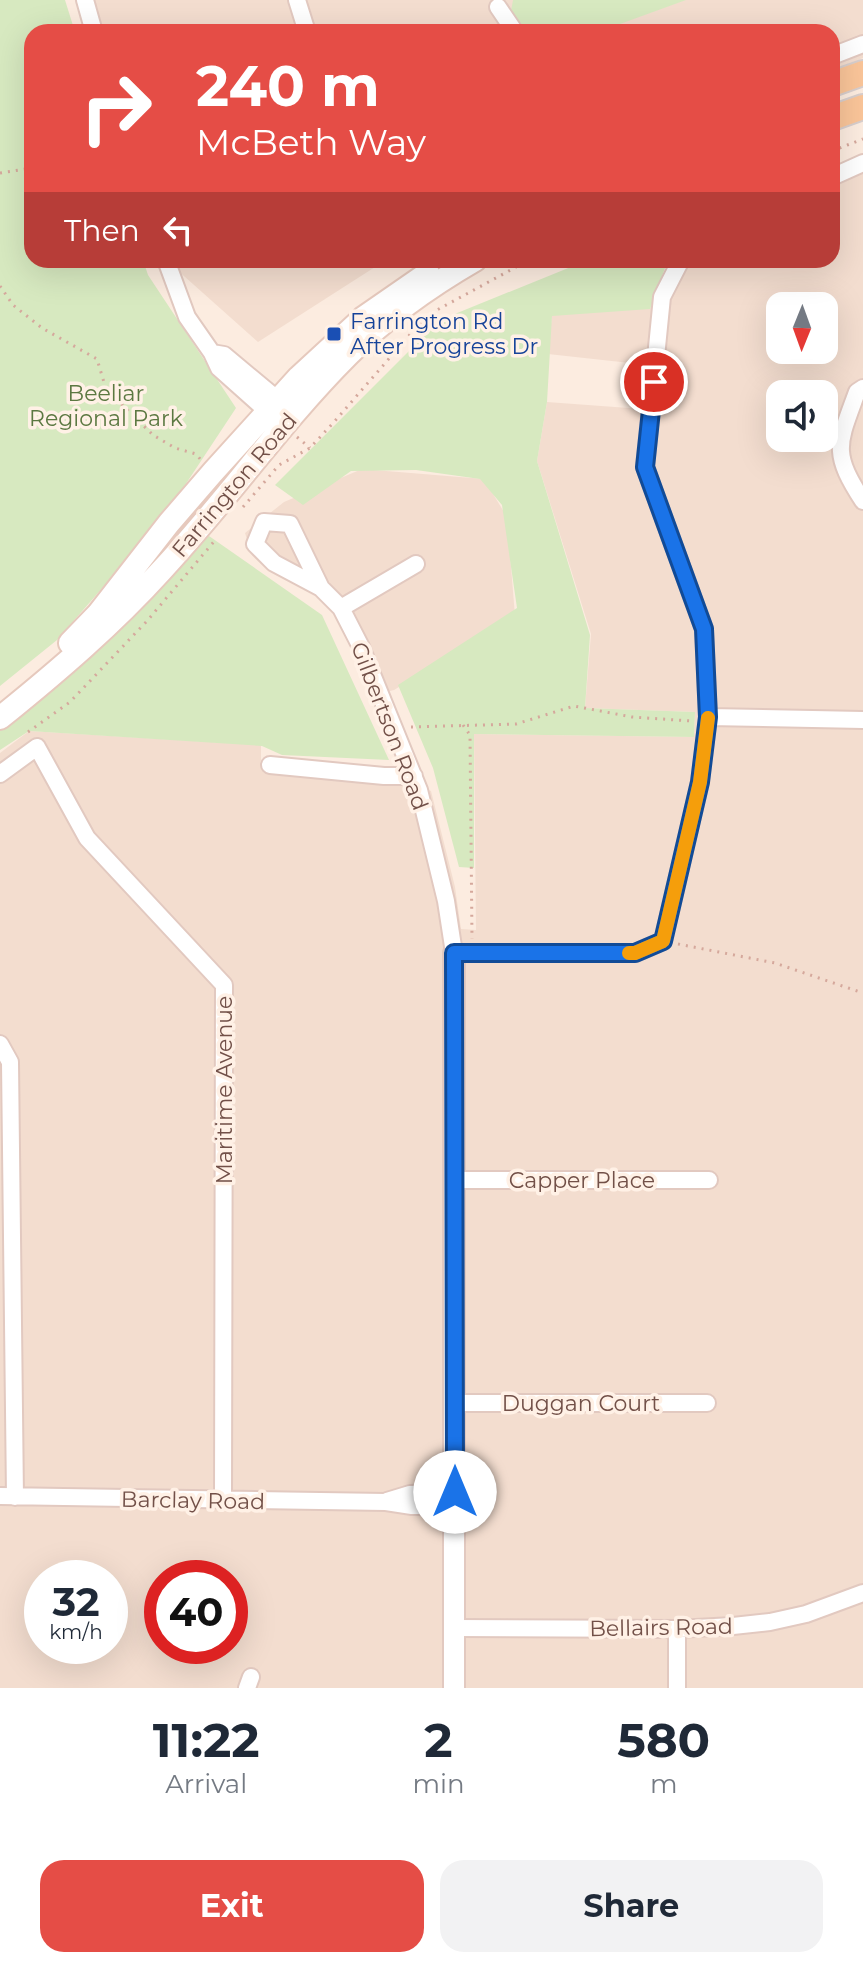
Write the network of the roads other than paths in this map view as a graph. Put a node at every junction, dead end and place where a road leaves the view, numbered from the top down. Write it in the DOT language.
graph roads {
  1 [pos="85,0"];
  2 [pos="297,0"];
  3 [pos="498,7"];
  4 [pos="92,24"];
  5 [pos="304,24"];
  6 [pos="510,24"];
  7 [pos="863,44"];
  8 [pos="840,53"];
  9 [pos="863,73"];
  10 [pos="840,81"];
  11 [pos="863,82"];
  12 [pos="840,90"];
  13 [pos="863,106"];
  14 [pos="840,114"];
  15 [pos="863,163"];
  16 [pos="840,173"];
  17 [pos="169,268"];
  18 [pos="435,268"];
  19 [pos="462,268"];
  20 [pos="677,268"];
  21 [pos="863,388"];
  22 [pos="280,413"];
  23 [pos="863,501"];
  24 [pos="416,564"];
  25 [pos="321,588"];
  26 [pos="341,608"];
  27 [pos="0,704"];
  28 [pos="708,717"];
  29 [pos="0,718"];
  30 [pos="863,720"];
  31 [pos="270,765"];
  32 [pos="0,774"];
  33 [pos="414,776"];
  34 [pos="454,953"];
  35 [pos="0,1044"];
  36 [pos="456,1180"];
  37 [pos="709,1180"];
  38 [pos="455,1403"];
  39 [pos="707,1403"];
  40 [pos="8,1497"];
  41 [pos="455,1499"];
  42 [pos="223,1501"];
  43 [pos="862,1596"];
  44 [pos="454,1628"];
  45 [pos="677,1629"];
  46 [pos="454,1688"];
  47 [pos="677,1688"];
  1 -- 4 [label="street"];
  2 -- 5 [label="street"];
  3 -- 6 [label="street"];
  7 -- 8 [label="street"];
  9 -- 10 [label="main road"];
  11 -- 12 [label="main road"];
  13 -- 14 [label="main road"];
  15 -- 16 [label="street"];
  17 -- 22 [label="street"];
  18 -- 22 [label="main road, Farrington Road"];
  19 -- 22 [label="main road, Farrington Road"];
  20 -- 28 [label="street"];
  21 -- 23 [label="street"];
  22 -- 27 [label="main road, Farrington Road"];
  22 -- 29 [label="main road, Farrington Road"];
  24 -- 26 [label="street"];
  25 -- 25 [label="street, Gilbertson Road"];
  25 -- 26 [label="street, Gilbertson Road"];
  26 -- 33 [label="street, Gilbertson Road"];
  28 -- 30 [label="street"];
  28 -- 34 [label="street"];
  31 -- 33 [label="street"];
  32 -- 42 [label="street, Maritime Avenue"];
  33 -- 34 [label="street, Gilbertson Road"];
  34 -- 36 [label="street, Gilbertson Road"];
  35 -- 40 [label="street"];
  36 -- 37 [label="street, Capper Place"];
  36 -- 38 [label="street, Gilbertson Road"];
  38 -- 39 [label="street, Duggan Court"];
  38 -- 41 [label="street, Gilbertson Road"];
  40 -- 42 [label="street, Barclay Road"];
  41 -- 42 [label="street, Barclay Road"];
  41 -- 44 [label="street, Gilbertson Road"];
  43 -- 45 [label="street, Bellairs Road"];
  44 -- 45 [label="street, Bellairs Road"];
  44 -- 46 [label="street, Gilbertson Road"];
  45 -- 47 [label="street"];
}
